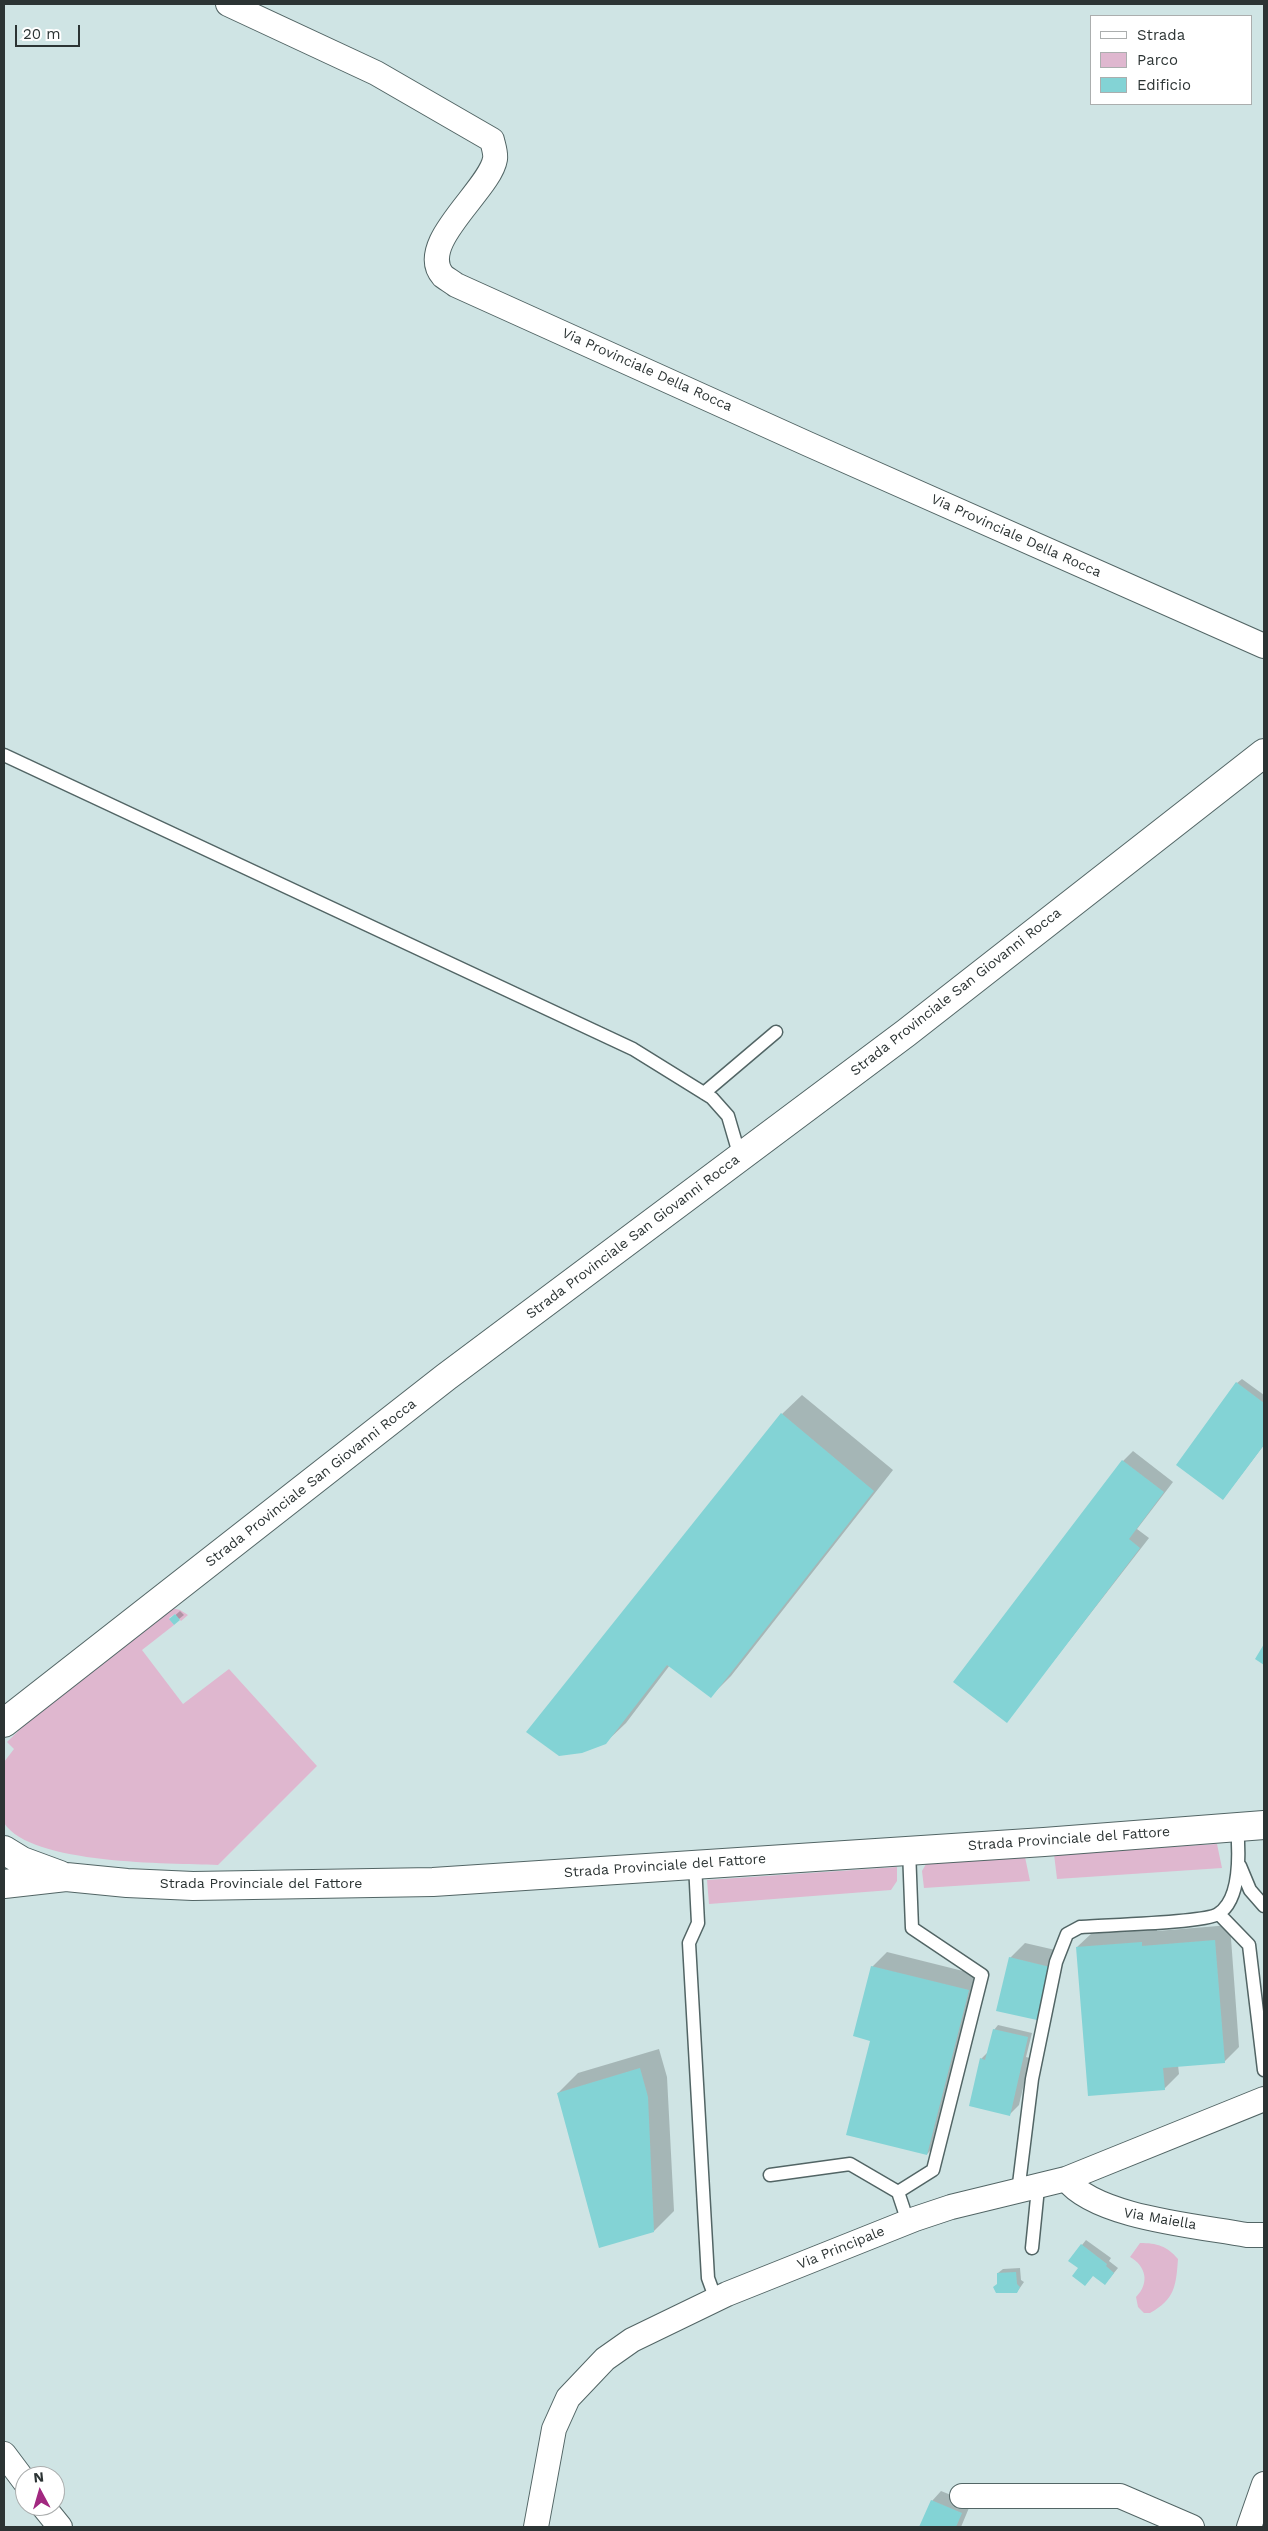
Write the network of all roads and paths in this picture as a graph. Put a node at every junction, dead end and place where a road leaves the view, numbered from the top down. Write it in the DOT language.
graph roads {
  1 [pos="228,4"];
  2 [pos="1264,646"];
  3 [pos="1264,753"];
  4 [pos="4,754"];
  5 [pos="776,1032"];
  6 [pos="704,1093"];
  7 [pos="740,1157"];
  8 [pos="4,1724"];
  9 [pos="1264,1825"];
  10 [pos="1238,1827"];
  11 [pos="4,1850"];
  12 [pos="908,1850"];
  13 [pos="695,1864"];
  14 [pos="1240,1866"];
  15 [pos="66,1877"];
  16 [pos="4,1884"];
  17 [pos="1264,1906"];
  18 [pos="1219,1914"];
  19 [pos="1264,2070"];
  20 [pos="1264,2099"];
  21 [pos="770,2175"];
  22 [pos="1066,2179"];
  23 [pos="1028,2190"];
  24 [pos="898,2192"];
  25 [pos="908,2222"];
  26 [pos="1264,2235"];
  27 [pos="1032,2248"];
  28 [pos="716,2300"];
  29 [pos="4,2454"];
  30 [pos="15,2469"];
  31 [pos="1264,2484"];
  32 [pos="962,2496"];
  33 [pos="52,2516"];
  34 [pos="60,2527"];
  35 [pos="536,2527"];
  36 [pos="1192,2527"];
  37 [pos="1250,2527"];
  1 -- 2 [label="street, Via Provinciale Della Rocca"];
  3 -- 7 [label="main road, Strada Provinciale San Giovanni Rocca"];
  4 -- 6 [label="lane"];
  5 -- 6 [label="lane"];
  6 -- 7 [label="lane"];
  7 -- 8 [label="main road, Strada Provinciale San Giovanni Rocca"];
  9 -- 10 [label="main road, Strada Provinciale del Fattore"];
  10 -- 12 [label="main road, Strada Provinciale del Fattore"];
  10 -- 14 [label="lane"];
  11 -- 15 [label="main road, Strada Provinciale del Fattore"];
  12 -- 13 [label="main road, Strada Provinciale del Fattore"];
  12 -- 24 [label="lane"];
  13 -- 15 [label="main road, Strada Provinciale del Fattore"];
  13 -- 28 [label="lane"];
  14 -- 17 [label="lane"];
  14 -- 18 [label="lane"];
  15 -- 16 [label="main road, Strada Provinciale del Fattore"];
  18 -- 19 [label="lane"];
  18 -- 23 [label="lane"];
  20 -- 22 [label="street, Via Principale"];
  21 -- 24 [label="lane"];
  22 -- 23 [label="street, Via Principale"];
  22 -- 26 [label="street, Via Maiella"];
  23 -- 25 [label="street, Via Principale"];
  23 -- 27 [label="lane"];
  24 -- 25 [label="lane"];
  25 -- 28 [label="street, Via Principale"];
  28 -- 35 [label="street, Via Principale"];
  29 -- 30 [label="street"];
  31 -- 37 [label="street"];
  32 -- 36 [label="street"];
  33 -- 34 [label="street"];
}
